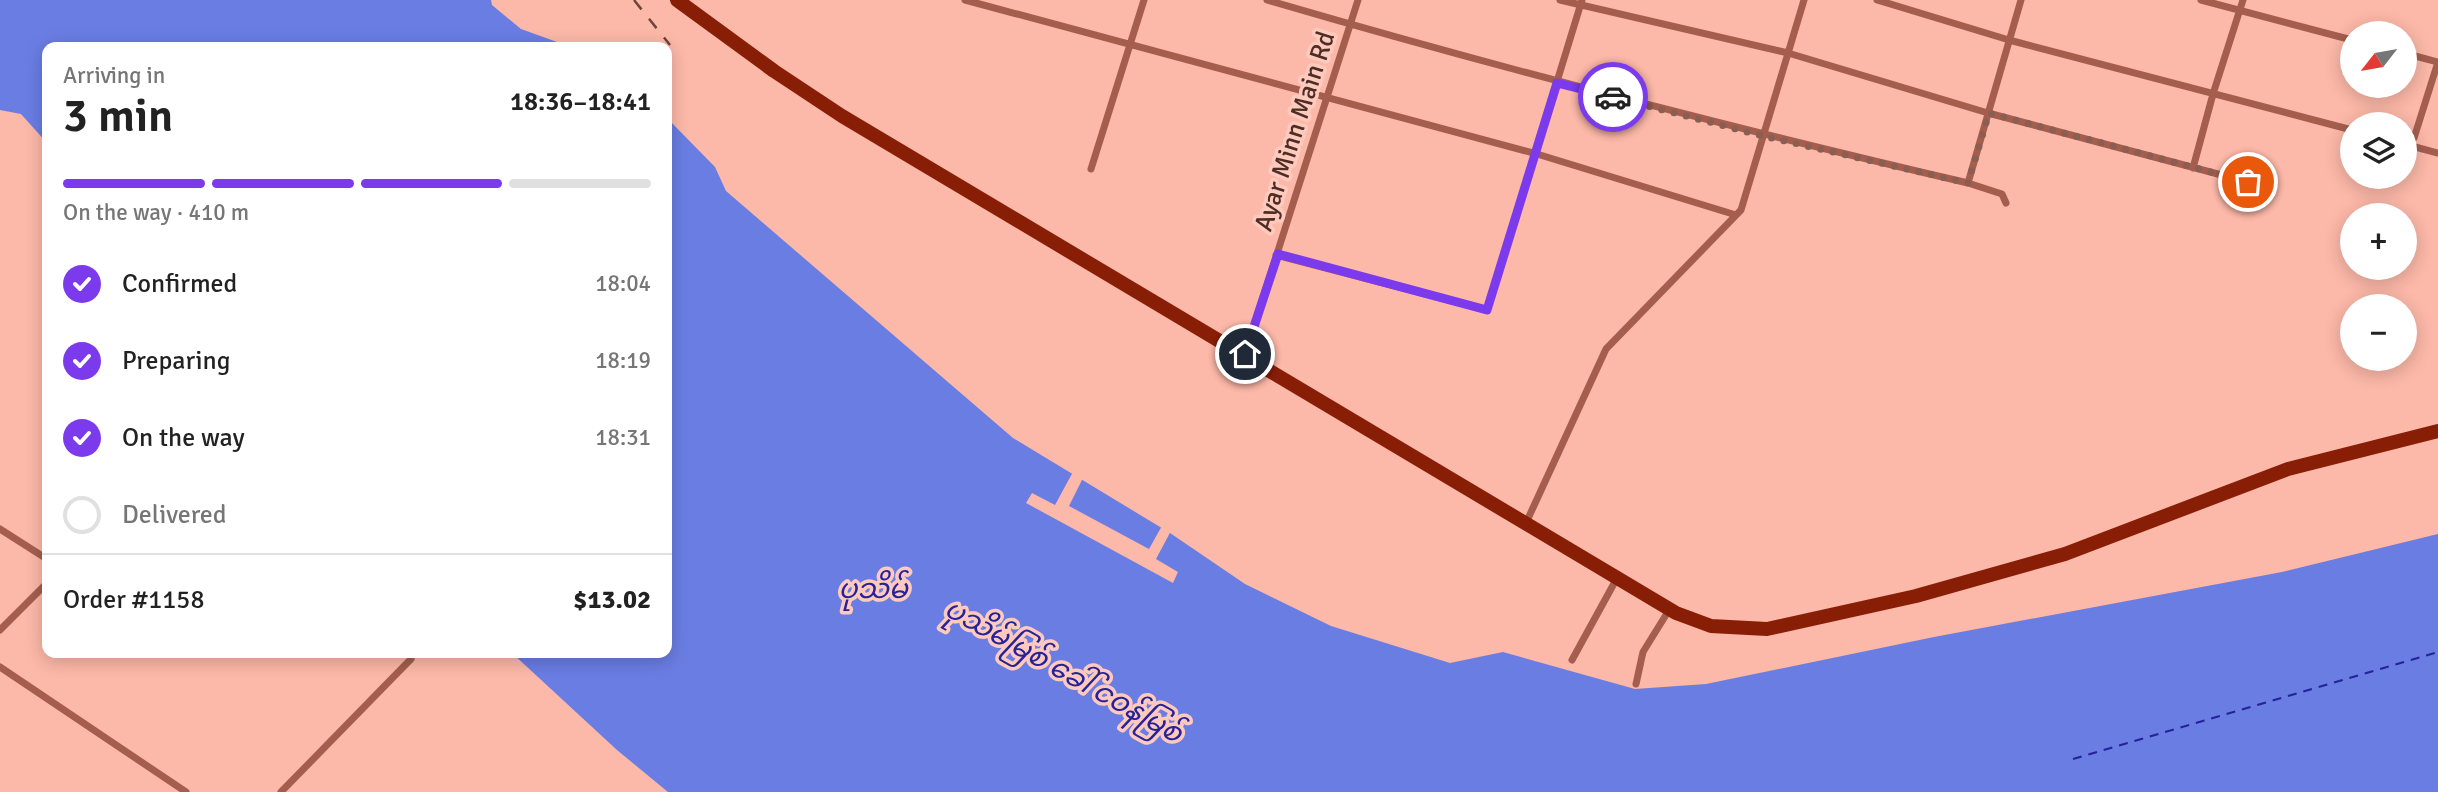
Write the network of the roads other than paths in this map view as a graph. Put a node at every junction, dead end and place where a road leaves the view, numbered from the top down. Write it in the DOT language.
graph roads {
  1 [pos="677,0"];
  2 [pos="965,0"];
  3 [pos="1144,0"];
  4 [pos="1267,0"];
  5 [pos="1358,0"];
  6 [pos="1560,0"];
  7 [pos="1804,0"];
  8 [pos="1877,0"];
  9 [pos="2021,0"];
  10 [pos="2201,0"];
  11 [pos="2243,0"];
  12 [pos="1582,3"];
  13 [pos="2239,11"];
  14 [pos="1350,24"];
  15 [pos="2340,37"];
  16 [pos="2008,40"];
  17 [pos="1130,45"];
  18 [pos="1788,53"];
  19 [pos="2417,56"];
  20 [pos="2438,62"];
  21 [pos="1557,83"];
  22 [pos="2213,94"];
  23 [pos="1327,98"];
  24 [pos="1989,113"];
  25 [pos="2340,127"];
  26 [pos="2417,128"];
  27 [pos="1763,136"];
  28 [pos="2417,147"];
  29 [pos="2438,153"];
  30 [pos="1536,154"];
  31 [pos="2193,168"];
  32 [pos="1091,169"];
  33 [pos="2248,182"];
  34 [pos="1968,183"];
  35 [pos="2006,203"];
  36 [pos="1736,215"];
  37 [pos="1276,255"];
  38 [pos="1245,354"];
  39 [pos="2438,431"];
  40 [pos="1526,524"];
  41 [pos="0,529"];
  42 [pos="42,556"];
  43 [pos="1617,578"];
  44 [pos="42,588"];
  45 [pos="1669,609"];
  46 [pos="0,630"];
  47 [pos="411,659"];
  48 [pos="1572,660"];
  49 [pos="0,667"];
  50 [pos="1636,684"];
  51 [pos="186,792"];
  52 [pos="281,792"];
  1 -- 38 [label="street"];
  2 -- 17 [label="street"];
  3 -- 17 [label="street"];
  4 -- 14 [label="street"];
  5 -- 14 [label="street, Ayar Minn Main Rd"];
  6 -- 12 [label="street"];
  7 -- 18 [label="street"];
  8 -- 16 [label="street"];
  9 -- 16 [label="street"];
  10 -- 13 [label="street"];
  11 -- 13 [label="street"];
  12 -- 18 [label="street"];
  12 -- 21 [label="street"];
  13 -- 15 [label="street"];
  13 -- 22 [label="street"];
  14 -- 21 [label="street"];
  14 -- 23 [label="street, Ayar Minn Main Rd"];
  16 -- 22 [label="street"];
  16 -- 24 [label="street"];
  17 -- 23 [label="street"];
  17 -- 32 [label="street"];
  18 -- 24 [label="street"];
  18 -- 27 [label="street"];
  19 -- 20 [label="street"];
  20 -- 26 [label="street"];
  21 -- 27 [label="street"];
  21 -- 30 [label="street"];
  22 -- 25 [label="street"];
  22 -- 31 [label="street"];
  23 -- 30 [label="street"];
  23 -- 37 [label="street, Ayar Minn Main Rd"];
  24 -- 31 [label="street"];
  24 -- 34 [label="street"];
  27 -- 34 [label="street"];
  27 -- 36 [label="street"];
  28 -- 29 [label="street"];
  30 -- 36 [label="street"];
  30 -- 37 [label="street"];
  31 -- 33 [label="street"];
  34 -- 35 [label="street"];
  36 -- 40 [label="street"];
  37 -- 38 [label="street, Ayar Minn Main Rd"];
  38 -- 40 [label="street"];
  39 -- 45 [label="street"];
  40 -- 43 [label="street"];
  41 -- 42 [label="street"];
  43 -- 45 [label="street"];
  43 -- 48 [label="street"];
  44 -- 46 [label="street"];
  45 -- 50 [label="street"];
  47 -- 52 [label="street"];
  49 -- 51 [label="street"];
}
